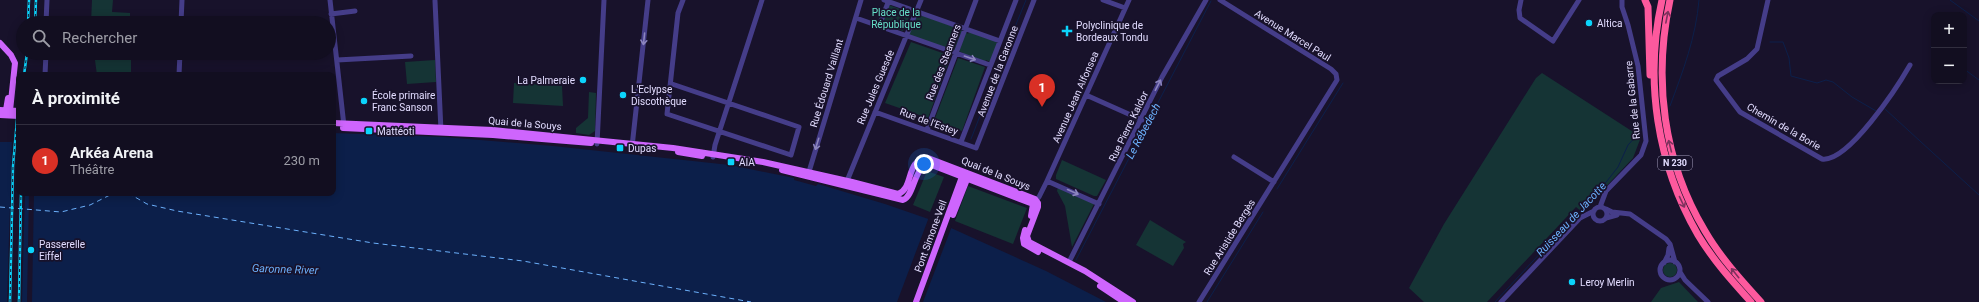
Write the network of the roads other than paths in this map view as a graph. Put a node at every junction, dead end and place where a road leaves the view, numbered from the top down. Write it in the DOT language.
graph roads {
  1 [pos="47,0"];
  2 [pos="182,0"];
  3 [pos="330,0"];
  4 [pos="604,0"];
  5 [pos="648,0"];
  6 [pos="683,0"];
  7 [pos="762,0"];
  8 [pos="862,0"];
  9 [pos="887,0"];
  10 [pos="921,0"];
  11 [pos="976,0"];
  12 [pos="1016,0"];
  13 [pos="1034,0"];
  14 [pos="1103,0"];
  15 [pos="1129,0"];
  16 [pos="1206,0"];
  17 [pos="1220,0"];
  18 [pos="1521,0"];
  19 [pos="1579,0"];
  20 [pos="1622,0"];
  21 [pos="1645,0"];
  22 [pos="1662,0"];
  23 [pos="1670,0"];
  24 [pos="1768,0"];
  25 [pos="434,1"];
  26 [pos="1125,8"];
  27 [pos="355,11"];
  28 [pos="916,12"];
  29 [pos="331,14"];
  30 [pos="46,16"];
  31 [pos="182,16"];
  32 [pos="856,18"];
  33 [pos="879,26"];
  34 [pos="965,29"];
  35 [pos="906,37"];
  36 [pos="1000,41"];
  37 [pos="0,43"];
  38 [pos="336,52"];
  39 [pos="956,54"];
  40 [pos="411,56"];
  41 [pos="46,60"];
  42 [pos="180,60"];
  43 [pos="337,60"];
  44 [pos="990,65"];
  45 [pos="1910,65"];
  46 [pos="46,72"];
  47 [pos="179,72"];
  48 [pos="1336,74"];
  49 [pos="672,84"];
  50 [pos="1086,95"];
  51 [pos="729,103"];
  52 [pos="16,111"];
  53 [pos="875,112"];
  54 [pos="4,113"];
  55 [pos="16,115"];
  56 [pos="1142,120"];
  57 [pos="336,124"];
  58 [pos="344,126"];
  59 [pos="336,127"];
  60 [pos="441,130"];
  61 [pos="927,130"];
  62 [pos="720,132"];
  63 [pos="1660,134"];
  64 [pos="598,142"];
  65 [pos="960,142"];
  66 [pos="632,146"];
  67 [pos="976,148"];
  68 [pos="713,155"];
  69 [pos="1234,157"];
  70 [pos="808,174"];
  71 [pos="965,175"];
  72 [pos="1047,180"];
  73 [pos="1274,182"];
  74 [pos="848,183"];
  75 [pos="960,190"];
  76 [pos="1035,202"];
  77 [pos="1099,204"];
  78 [pos="1600,207"];
  79 [pos="1606,210"];
  80 [pos="1594,211"];
  81 [pos="1606,218"];
  82 [pos="1595,219"];
  83 [pos="1577,222"];
  84 [pos="1069,262"];
  85 [pos="1676,262"];
  86 [pos="1664,263"];
  87 [pos="1680,272"];
  88 [pos="1674,279"];
  89 [pos="916,302"];
  90 [pos="919,302"];
  91 [pos="1124,302"];
  92 [pos="1133,302"];
  93 [pos="1199,302"];
  94 [pos="1501,302"];
  95 [pos="1703,302"];
  96 [pos="1708,302"];
  97 [pos="1751,302"];
  98 [pos="1761,302"];
  1 -- 30 [label="street"];
  2 -- 31 [label="street"];
  3 -- 29 [label="street"];
  4 -- 64 [label="street"];
  5 -- 66 [label="street, one-way"];
  6 -- 49 [label="street"];
  7 -- 51 [label="street"];
  8 -- 32 [label="street, Rue Édouard Vaillant"];
  9 -- 28 [label="street"];
  9 -- 33 [label="street"];
  10 -- 28 [label="street, Rue Jules Guesde"];
  11 -- 34 [label="street, Rue des Steamers"];
  12 -- 36 [label="street, Avenue de la Garonne"];
  13 -- 67 [label="street, Avenue de la Garonne"];
  14 -- 26 [label="street"];
  15 -- 26 [label="street, Avenue Jean Alfonsea"];
  56 -- 16 [label="street, Rue Pierre Kaldor, one-way"];
  17 -- 48 [label="street, Avenue Marcel Paul"];
  18 -- 19 [label="street"];
  20 -- 78 [label="street, Rue de la Gabarre"];
  21 -- 63 [label="highway"];
  22 -- 63 [label="highway, N 230"];
  98 -- 23 [label="highway, N 230, one-way"];
  24 -- 45 [label="street, Chemin de la Borie"];
  25 -- 60 [label="street"];
  26 -- 50 [label="street, Avenue Jean Alfonsea"];
  27 -- 29 [label="street"];
  28 -- 34 [label="street"];
  28 -- 35 [label="street, Rue Jules Guesde"];
  32 -- 33 [label="street"];
  32 -- 70 [label="street, Rue Édouard Vaillant, one-way"];
  33 -- 35 [label="street"];
  34 -- 36 [label="street"];
  34 -- 39 [label="street, Rue des Steamers"];
  35 -- 39 [label="street"];
  35 -- 53 [label="street, Rue Jules Guesde"];
  36 -- 44 [label="street, Avenue de la Garonne"];
  37 -- 54 [label="main road"];
  38 -- 43 [label="street"];
  39 -- 44 [label="street, one-way"];
  39 -- 61 [label="street, Rue des Steamers"];
  40 -- 43 [label="street"];
  41 -- 46 [label="street"];
  42 -- 47 [label="street"];
  43 -- 58 [label="street"];
  44 -- 65 [label="street, Avenue de la Garonne"];
  48 -- 73 [label="street, Rue Aristide Bergès"];
  49 -- 51 [label="street"];
  49 -- 62 [label="street"];
  50 -- 56 [label="street"];
  50 -- 72 [label="street, Avenue Jean Alfonsea"];
  51 -- 62 [label="street"];
  51 -- 62 [label="street"];
  52 -- 54 [label="main road"];
  53 -- 61 [label="street, Rue de l'Estey"];
  53 -- 74 [label="street, Rue Jules Guesde"];
  54 -- 55 [label="main road"];
  56 -- 77 [label="street, Rue Pierre Kaldor"];
  57 -- 58 [label="main road, Quai de la Souys"];
  58 -- 59 [label="main road, Quai de la Souys"];
  58 -- 60 [label="main road, Quai de la Souys"];
  60 -- 64 [label="main road, Quai de la Souys"];
  61 -- 65 [label="street, Rue de l'Estey"];
  62 -- 68 [label="street"];
  63 -- 97 [label="highway, N 230, one-way"];
  64 -- 66 [label="main road, Quai de la Souys"];
  65 -- 67 [label="street, Rue de l'Estey"];
  66 -- 68 [label="main road, Quai de la Souys"];
  68 -- 70 [label="main road, Quai de la Souys"];
  69 -- 73 [label="street"];
  70 -- 74 [label="main road, Quai de la Souys"];
  70 -- 74 [label="main road, Quai de la Souys"];
  71 -- 74 [label="main road, Quai de la Souys"];
  71 -- 75 [label="main road, Pont Simone-Veil"];
  71 -- 76 [label="main road, Quai de la Souys"];
  72 -- 76 [label="street, Avenue Jean Alfonsea"];
  72 -- 77 [label="street, one-way"];
  73 -- 93 [label="street, Rue Aristide Bergès"];
  75 -- 89 [label="main road, Pont Simone-Veil"];
  75 -- 90 [label="main road, Pont Simone-Veil"];
  76 -- 84 [label="main road, Quai de la Souys"];
  76 -- 91 [label="main road, Quai de la Souys"];
  77 -- 84 [label="street, Rue Pierre Kaldor"];
  78 -- 79 [label="street"];
  78 -- 80 [label="street"];
  79 -- 81 [label="street"];
  79 -- 85 [label="street"];
  80 -- 82 [label="street"];
  80 -- 83 [label="street"];
  81 -- 82 [label="street"];
  81 -- 86 [label="street"];
  82 -- 83 [label="street"];
  83 -- 94 [label="street"];
  84 -- 92 [label="main road, Quai de la Souys"];
  85 -- 86 [label="street"];
  85 -- 87 [label="street"];
  86 -- 88 [label="street"];
  87 -- 88 [label="street"];
  87 -- 96 [label="street"];
  88 -- 95 [label="street"];
}
